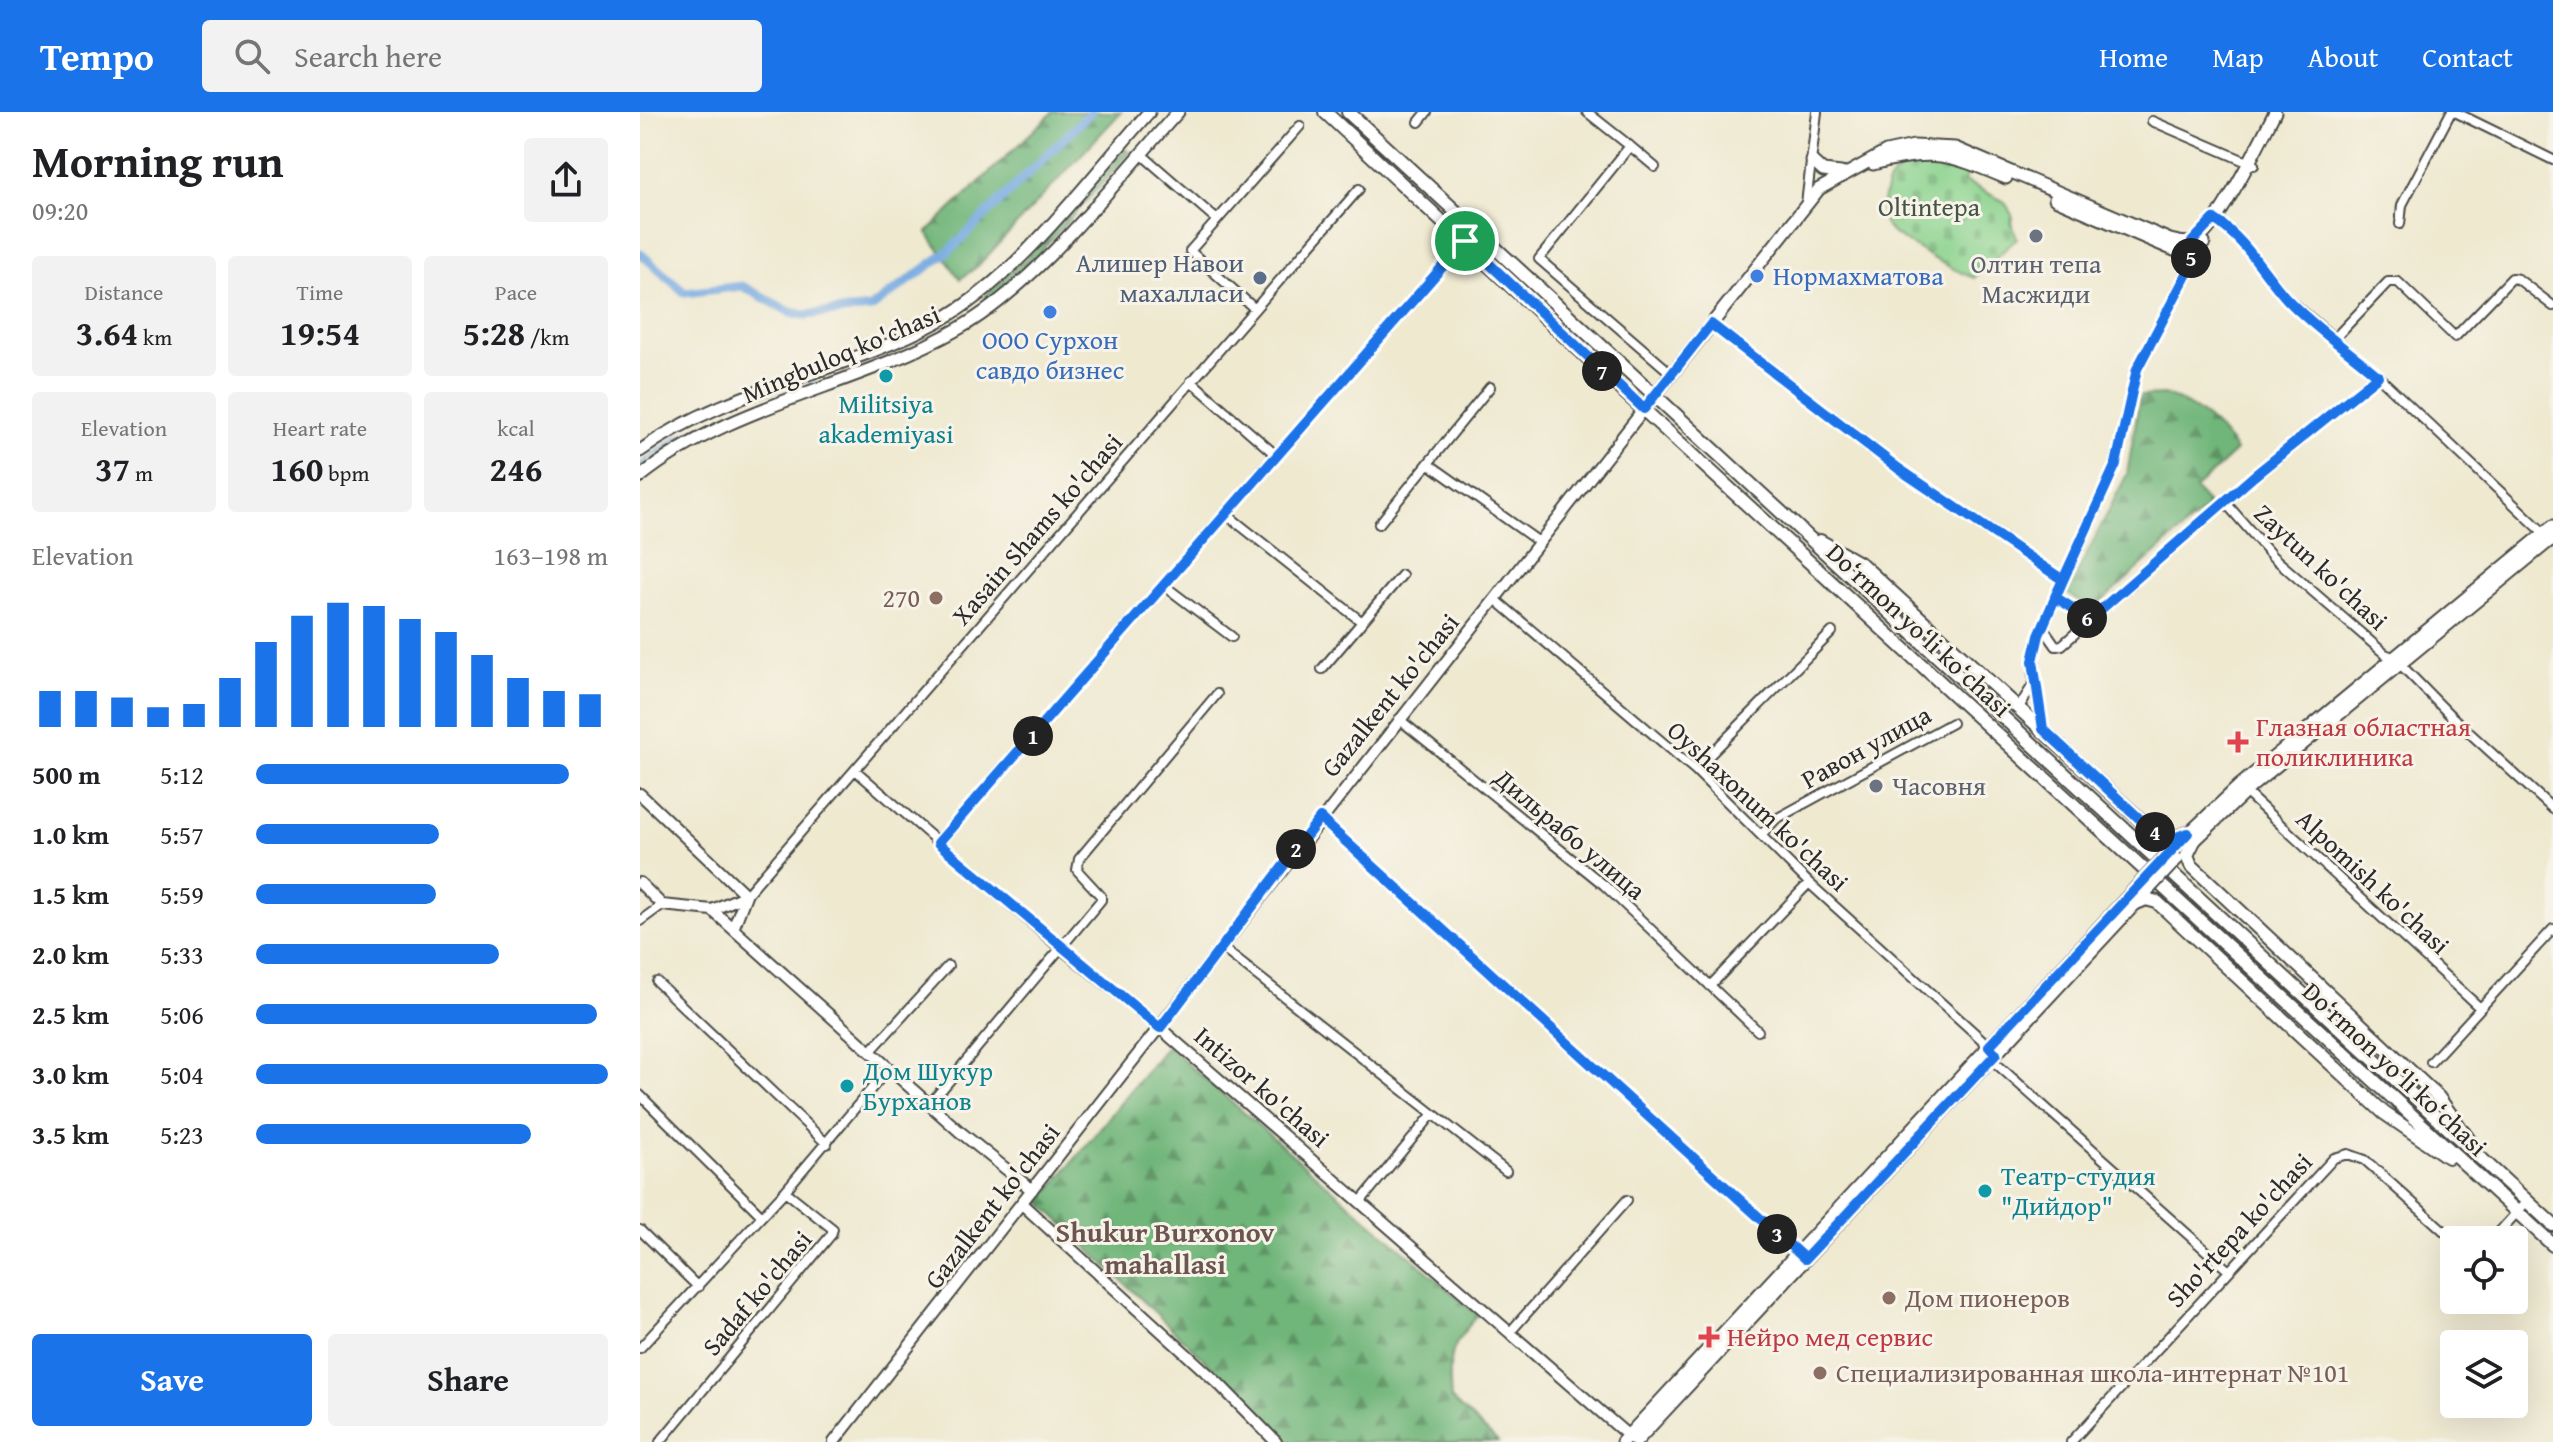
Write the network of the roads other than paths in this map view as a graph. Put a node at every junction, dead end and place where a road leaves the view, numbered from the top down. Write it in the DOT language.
graph roads {
  1 [pos="1149,112"];
  2 [pos="1178,112"];
  3 [pos="1325,112"];
  4 [pos="1348,112"];
  5 [pos="1427,112"];
  6 [pos="1587,112"];
  7 [pos="1817,112"];
  8 [pos="2275,112"];
  9 [pos="2282,112"];
  10 [pos="2453,112"];
  11 [pos="2152,121"];
  12 [pos="1419,122"];
  13 [pos="1300,126"];
  14 [pos="1125,139"];
  15 [pos="1630,146"];
  16 [pos="1140,153"];
  17 [pos="2553,160"];
  18 [pos="1812,161"];
  19 [pos="2251,164"];
  20 [pos="1655,167"];
  21 [pos="1848,172"];
  22 [pos="1359,189"];
  23 [pos="1806,205"];
  24 [pos="1216,219"];
  25 [pos="2217,221"];
  26 [pos="2400,224"];
  27 [pos="1465,241"];
  28 [pos="2191,247"];
  29 [pos="968,301"];
  30 [pos="2553,306"];
  31 [pos="1255,309"];
  32 [pos="979,316"];
  33 [pos="1711,324"];
  34 [pos="2334,339"];
  35 [pos="825,369"];
  36 [pos="1672,374"];
  37 [pos="2378,376"];
  38 [pos="1191,381"];
  39 [pos="832,385"];
  40 [pos="1490,387"];
  41 [pos="1654,396"];
  42 [pos="1644,409"];
  43 [pos="640,451"];
  44 [pos="1277,456"];
  45 [pos="1429,464"];
  46 [pos="640,477"];
  47 [pos="2225,502"];
  48 [pos="1226,514"];
  49 [pos="1379,524"];
  50 [pos="1801,530"];
  51 [pos="2551,536"];
  52 [pos="1539,542"];
  53 [pos="1402,575"];
  54 [pos="2063,580"];
  55 [pos="1166,587"];
  56 [pos="2055,597"];
  57 [pos="1495,599"];
  58 [pos="2090,619"];
  59 [pos="1362,622"];
  60 [pos="2042,626"];
  61 [pos="1832,632"];
  62 [pos="1232,637"];
  63 [pos="2396,660"];
  64 [pos="1322,669"];
  65 [pos="2034,680"];
  66 [pos="1217,694"];
  67 [pos="2019,707"];
  68 [pos="1399,719"];
  69 [pos="1952,723"];
  70 [pos="2043,729"];
  71 [pos="855,770"];
  72 [pos="1695,770"];
  73 [pos="2242,789"];
  74 [pos="640,794"];
  75 [pos="2553,809"];
  76 [pos="1320,818"];
  77 [pos="1761,835"];
  78 [pos="2191,836"];
  79 [pos="938,843"];
  80 [pos="640,883"];
  81 [pos="1809,883"];
  82 [pos="2147,883"];
  83 [pos="746,895"];
  84 [pos="2134,904"];
  85 [pos="662,905"];
  86 [pos="712,910"];
  87 [pos="640,921"];
  88 [pos="733,929"];
  89 [pos="2553,929"];
  90 [pos="1060,948"];
  91 [pos="1222,948"];
  92 [pos="948,966"];
  93 [pos="657,982"];
  94 [pos="1710,986"];
  95 [pos="2480,1008"];
  96 [pos="1160,1028"];
  97 [pos="1758,1031"];
  98 [pos="870,1052"];
  99 [pos="1990,1053"];
  100 [pos="2431,1062"];
  101 [pos="889,1068"];
  102 [pos="640,1095"];
  103 [pos="929,1105"];
  104 [pos="1431,1116"];
  105 [pos="827,1144"];
  106 [pos="2488,1165"];
  107 [pos="1506,1171"];
  108 [pos="2478,1176"];
  109 [pos="1032,1190"];
  110 [pos="785,1191"];
  111 [pos="1627,1200"];
  112 [pos="1361,1201"];
  113 [pos="2527,1201"];
  114 [pos="1022,1204"];
  115 [pos="2517,1212"];
  116 [pos="762,1216"];
  117 [pos="2553,1225"];
  118 [pos="2504,1226"];
  119 [pos="2440,1227"];
  120 [pos="640,1230"];
  121 [pos="2553,1245"];
  122 [pos="1801,1256"];
  123 [pos="2229,1271"];
  124 [pos="698,1287"];
  125 [pos="1511,1331"];
  126 [pos="640,1348"];
  127 [pos="1630,1440"];
  128 [pos="660,1442"];
  129 [pos="834,1442"];
  130 [pos="1276,1442"];
  131 [pos="2071,1442"];
  1 -- 14 [label="main road, Mingbuloq ko'chasi"];
  2 -- 16 [label="main road, Mingbuloq ko'chasi"];
  3 -- 27 [label="main road, Do‘rmon yo‘li ko‘chasi"];
  4 -- 41 [label="main road, Do‘rmon yo‘li ko‘chasi"];
  5 -- 12 [label="street"];
  6 -- 15 [label="street"];
  7 -- 18 [label="street"];
  8 -- 19 [label="main road"];
  9 -- 19 [label="main road"];
  10 -- 17 [label="street"];
  10 -- 26 [label="street"];
  11 -- 19 [label="street"];
  13 -- 24 [label="street"];
  14 -- 16 [label="main road"];
  14 -- 29 [label="main road, Mingbuloq ko'chasi"];
  15 -- 20 [label="street"];
  15 -- 36 [label="street"];
  16 -- 24 [label="street"];
  16 -- 32 [label="main road, Mingbuloq ko'chasi"];
  18 -- 21 [label="main road"];
  18 -- 23 [label="street"];
  19 -- 25 [label="main road"];
  21 -- 23 [label="main road, Gazalkent ko'chasi"];
  21 -- 28 [label="main road"];
  22 -- 31 [label="street, Xasain Shams ko'chasi"];
  23 -- 33 [label="main road, Gazalkent ko'chasi"];
  24 -- 31 [label="street"];
  25 -- 28 [label="main road"];
  25 -- 34 [label="street"];
  27 -- 42 [label="main road, Do‘rmon yo‘li ko‘chasi"];
  27 -- 44 [label="street"];
  28 -- 54 [label="street"];
  29 -- 32 [label="main road"];
  29 -- 35 [label="main road, Mingbuloq ko'chasi"];
  30 -- 34 [label="street"];
  31 -- 38 [label="street, Xasain Shams ko'chasi"];
  32 -- 39 [label="main road, Mingbuloq ko'chasi"];
  33 -- 36 [label="main road, Gazalkent ko'chasi"];
  33 -- 54 [label="street"];
  34 -- 37 [label="street"];
  35 -- 39 [label="main road"];
  35 -- 43 [label="main road, Mingbuloq ko'chasi"];
  36 -- 41 [label="main road, Gazalkent ko'chasi"];
  37 -- 47 [label="street"];
  37 -- 51 [label="street"];
  38 -- 44 [label="street"];
  38 -- 71 [label="street, Xasain Shams ko'chasi"];
  39 -- 46 [label="main road, Mingbuloq ko'chasi"];
  40 -- 45 [label="street"];
  41 -- 42 [label="main road, Gazalkent ko'chasi"];
  41 -- 50 [label="main road, Do‘rmon yo‘li ko‘chasi"];
  42 -- 52 [label="street, Gazalkent ko'chasi"];
  42 -- 108 [label="main road, Do‘rmon yo‘li ko‘chasi"];
  44 -- 48 [label="street"];
  45 -- 49 [label="street"];
  45 -- 52 [label="street"];
  47 -- 58 [label="street"];
  47 -- 63 [label="street, Zaytun ko'chasi"];
  48 -- 55 [label="street"];
  48 -- 59 [label="street"];
  50 -- 67 [label="main road"];
  50 -- 106 [label="main road, Do‘rmon yo‘li ko‘chasi"];
  51 -- 63 [label="main road"];
  52 -- 57 [label="street, Gazalkent ko'chasi"];
  53 -- 59 [label="street"];
  54 -- 56 [label="street"];
  55 -- 62 [label="street"];
  55 -- 79 [label="street"];
  56 -- 58 [label="street"];
  56 -- 60 [label="street"];
  57 -- 68 [label="street, Gazalkent ko'chasi"];
  57 -- 72 [label="street, Oyshaxonum ko'chasi"];
  58 -- 60 [label="street"];
  59 -- 64 [label="street"];
  60 -- 65 [label="street"];
  61 -- 72 [label="street"];
  63 -- 73 [label="main road"];
  63 -- 75 [label="street, Zaytun ko'chasi"];
  65 -- 67 [label="street"];
  65 -- 70 [label="street"];
  66 -- 90 [label="street"];
  67 -- 70 [label="main road"];
  68 -- 76 [label="street, Gazalkent ko'chasi"];
  68 -- 94 [label="street, Дильрабо улица"];
  69 -- 77 [label="street, Равон улица"];
  70 -- 78 [label="main road"];
  71 -- 79 [label="street, Intizor ko'chasi"];
  71 -- 83 [label="street, Xasain Shams ko'chasi"];
  72 -- 77 [label="street, Oyshaxonum ko'chasi"];
  73 -- 78 [label="main road"];
  73 -- 95 [label="street, Alpomish ko'chasi"];
  74 -- 83 [label="street"];
  76 -- 91 [label="street, Gazalkent ko'chasi"];
  76 -- 122 [label="street"];
  77 -- 81 [label="street, Oyshaxonum ko'chasi"];
  78 -- 82 [label="main road, bridge"];
  78 -- 106 [label="main road"];
  79 -- 90 [label="street, Intizor ko'chasi"];
  80 -- 85 [label="street"];
  81 -- 94 [label="street"];
  81 -- 99 [label="street, Oyshaxonum ko'chasi"];
  82 -- 84 [label="main road"];
  82 -- 99 [label="main road"];
  83 -- 86 [label="street"];
  83 -- 88 [label="street"];
  84 -- 99 [label="main road"];
  84 -- 108 [label="main road"];
  85 -- 86 [label="street"];
  85 -- 87 [label="street"];
  86 -- 88 [label="street"];
  88 -- 98 [label="street"];
  89 -- 95 [label="street"];
  90 -- 96 [label="street, Intizor ko'chasi"];
  90 -- 103 [label="street"];
  91 -- 96 [label="street, Gazalkent ko'chasi"];
  91 -- 104 [label="street"];
  92 -- 98 [label="street"];
  93 -- 105 [label="street"];
  94 -- 97 [label="street, Дильрабо улица"];
  95 -- 100 [label="street"];
  96 -- 109 [label="street, Gazalkent ko'chasi"];
  96 -- 112 [label="street, Intizor ko'chasi"];
  98 -- 101 [label="street"];
  99 -- 122 [label="main road"];
  99 -- 123 [label="street, Oyshaxonum ko'chasi"];
  101 -- 103 [label="street"];
  101 -- 105 [label="street, Sadaf ko'chasi"];
  102 -- 116 [label="street"];
  103 -- 109 [label="street"];
  104 -- 107 [label="street"];
  104 -- 112 [label="street"];
  105 -- 110 [label="street, Sadaf ko'chasi"];
  106 -- 113 [label="main road, Do‘rmon yo‘li ko‘chasi"];
  108 -- 115 [label="main road, Do‘rmon yo‘li ko‘chasi"];
  109 -- 114 [label="street, Gazalkent ko'chasi"];
  110 -- 116 [label="street"];
  110 -- 128 [label="street, Sadaf ko'chasi"];
  111 -- 125 [label="street"];
  112 -- 125 [label="street, Intizor ko'chasi"];
  113 -- 115 [label="street"];
  113 -- 117 [label="main road, Do‘rmon yo‘li ko‘chasi"];
  114 -- 129 [label="street, Gazalkent ko'chasi"];
  114 -- 130 [label="street"];
  115 -- 118 [label="street"];
  115 -- 121 [label="main road, Do‘rmon yo‘li ko‘chasi"];
  116 -- 124 [label="street"];
  119 -- 123 [label="street, Sho'rtepa ko'chasi"];
  120 -- 124 [label="street"];
  122 -- 127 [label="main road"];
  123 -- 131 [label="street, Sho'rtepa ko'chasi"];
  124 -- 126 [label="street"];
  125 -- 127 [label="street, Intizor ko'chasi"];
}
